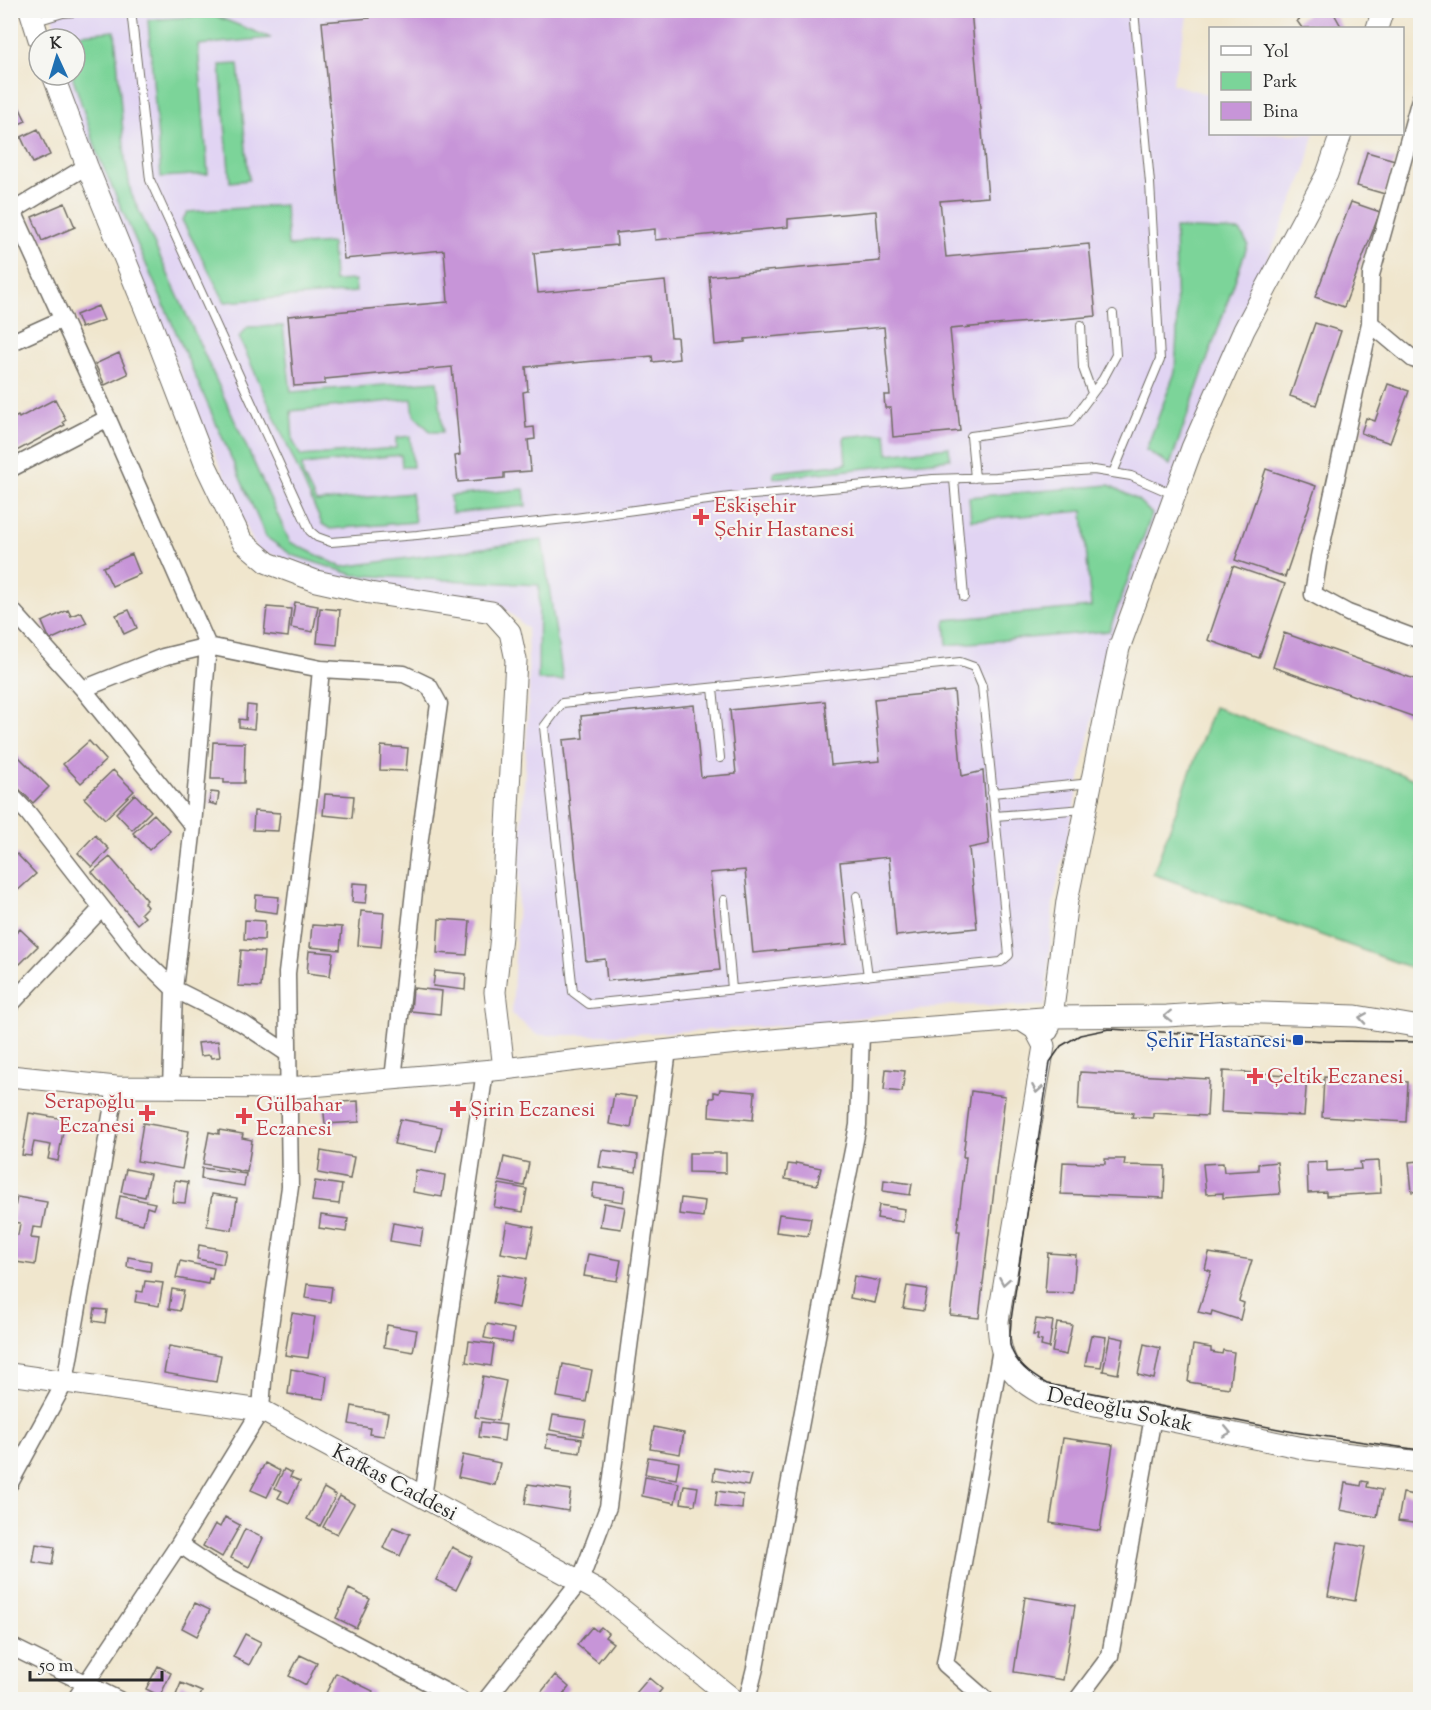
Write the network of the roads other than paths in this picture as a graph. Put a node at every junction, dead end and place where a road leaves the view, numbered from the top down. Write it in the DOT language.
graph roads {
  1 [pos="97,10"];
  2 [pos="131,10"];
  3 [pos="1134,10"];
  4 [pos="1383,10"];
  5 [pos="34,24"];
  6 [pos="1377,27"];
  7 [pos="57,87"];
  8 [pos="1420,99"];
  9 [pos="1341,135"];
  10 [pos="87,166"];
  11 [pos="12,212"];
  12 [pos="1113,314"];
  13 [pos="63,319"];
  14 [pos="1370,323"];
  15 [pos="1081,325"];
  16 [pos="10,343"];
  17 [pos="1420,361"];
  18 [pos="1092,393"];
  19 [pos="108,418"];
  20 [pos="10,469"];
  21 [pos="1113,473"];
  22 [pos="954,478"];
  23 [pos="975,478"];
  24 [pos="1175,495"];
  25 [pos="964,597"];
  26 [pos="10,608"];
  27 [pos="1420,640"];
  28 [pos="208,646"];
  29 [pos="321,669"];
  30 [pos="713,687"];
  31 [pos="83,689"];
  32 [pos="720,758"];
  33 [pos="1091,783"];
  34 [pos="993,793"];
  35 [pos="14,805"];
  36 [pos="1086,809"];
  37 [pos="995,816"];
  38 [pos="194,826"];
  39 [pos="857,896"];
  40 [pos="724,900"];
  41 [pos="100,909"];
  42 [pos="868,976"];
  43 [pos="174,989"];
  44 [pos="732,989"];
  45 [pos="10,1005"];
  46 [pos="1052,1017"];
  47 [pos="1021,1020"];
  48 [pos="1420,1027"];
  49 [pos="861,1033"];
  50 [pos="1044,1046"];
  51 [pos="668,1050"];
  52 [pos="287,1053"];
  53 [pos="495,1070"];
  54 [pos="10,1076"];
  55 [pos="393,1079"];
  56 [pos="116,1087"];
  57 [pos="289,1088"];
  58 [pos="171,1089"];
  59 [pos="1001,1349"];
  60 [pos="10,1374"];
  61 [pos="65,1382"];
  62 [pos="261,1410"];
  63 [pos="1153,1417"];
  64 [pos="1420,1462"];
  65 [pos="10,1483"];
  66 [pos="423,1497"];
  67 [pos="179,1544"];
  68 [pos="580,1581"];
  69 [pos="10,1646"];
  70 [pos="86,1683"];
  71 [pos="75,1700"];
  72 [pos="119,1700"];
  73 [pos="461,1700"];
  74 [pos="486,1700"];
  75 [pos="734,1700"];
  76 [pos="747,1700"];
  77 [pos="987,1700"];
  78 [pos="1077,1700"];
  1 -- 5 [label="lane"];
  2 -- 22 [label="lane"];
  3 -- 21 [label="lane"];
  4 -- 6 [label="street"];
  7 -- 10 [label="street"];
  8 -- 14 [label="street"];
  9 -- 24 [label="street, Dedeoğlu Sokak"];
  10 -- 11 [label="street"];
  10 -- 53 [label="street"];
  11 -- 13 [label="street"];
  12 -- 18 [label="lane"];
  13 -- 16 [label="street"];
  13 -- 19 [label="street"];
  14 -- 17 [label="street"];
  14 -- 27 [label="street"];
  15 -- 18 [label="lane"];
  18 -- 23 [label="lane"];
  19 -- 20 [label="street"];
  19 -- 28 [label="street"];
  21 -- 23 [label="lane"];
  21 -- 24 [label="lane"];
  22 -- 23 [label="lane"];
  22 -- 25 [label="lane"];
  24 -- 33 [label="street, Dedeoğlu Sokak"];
  26 -- 31 [label="street"];
  28 -- 29 [label="street"];
  28 -- 31 [label="street"];
  28 -- 38 [label="street"];
  29 -- 52 [label="street"];
  29 -- 55 [label="street"];
  30 -- 32 [label="lane"];
  30 -- 34 [label="lane"];
  30 -- 44 [label="lane"];
  31 -- 38 [label="street"];
  33 -- 34 [label="lane"];
  33 -- 36 [label="street, Dedeoğlu Sokak"];
  34 -- 37 [label="lane"];
  35 -- 41 [label="street"];
  36 -- 37 [label="lane"];
  36 -- 46 [label="street, Dedeoğlu Sokak"];
  37 -- 42 [label="lane"];
  38 -- 43 [label="street"];
  39 -- 42 [label="lane"];
  40 -- 44 [label="lane"];
  41 -- 43 [label="street"];
  41 -- 45 [label="street"];
  42 -- 44 [label="lane"];
  43 -- 52 [label="street"];
  43 -- 58 [label="street"];
  46 -- 47 [label="street"];
  48 -- 46 [label="street, one-way"];
  46 -- 50 [label="street, Dedeoğlu Sokak"];
  47 -- 49 [label="street"];
  47 -- 50 [label="street"];
  49 -- 51 [label="street"];
  49 -- 76 [label="street"];
  50 -- 59 [label="street, Dedeoğlu Sokak, one-way"];
  51 -- 53 [label="street"];
  51 -- 68 [label="street"];
  52 -- 57 [label="street"];
  53 -- 55 [label="street"];
  53 -- 66 [label="street"];
  54 -- 56 [label="street"];
  55 -- 57 [label="street"];
  56 -- 58 [label="street"];
  56 -- 61 [label="street"];
  57 -- 58 [label="street"];
  57 -- 62 [label="street"];
  59 -- 63 [label="street, Dedeoğlu Sokak"];
  59 -- 77 [label="street"];
  60 -- 61 [label="street, Kafkas Caddesi"];
  61 -- 62 [label="street, Kafkas Caddesi"];
  61 -- 65 [label="street"];
  62 -- 66 [label="street, Kafkas Caddesi"];
  62 -- 67 [label="street"];
  63 -- 64 [label="street, Dedeoğlu Sokak, one-way"];
  63 -- 78 [label="street"];
  66 -- 68 [label="street, Kafkas Caddesi"];
  67 -- 70 [label="street"];
  67 -- 73 [label="street"];
  68 -- 74 [label="street"];
  68 -- 75 [label="street, Kafkas Caddesi"];
  69 -- 70 [label="street"];
  70 -- 71 [label="street"];
  70 -- 72 [label="street"];
}
